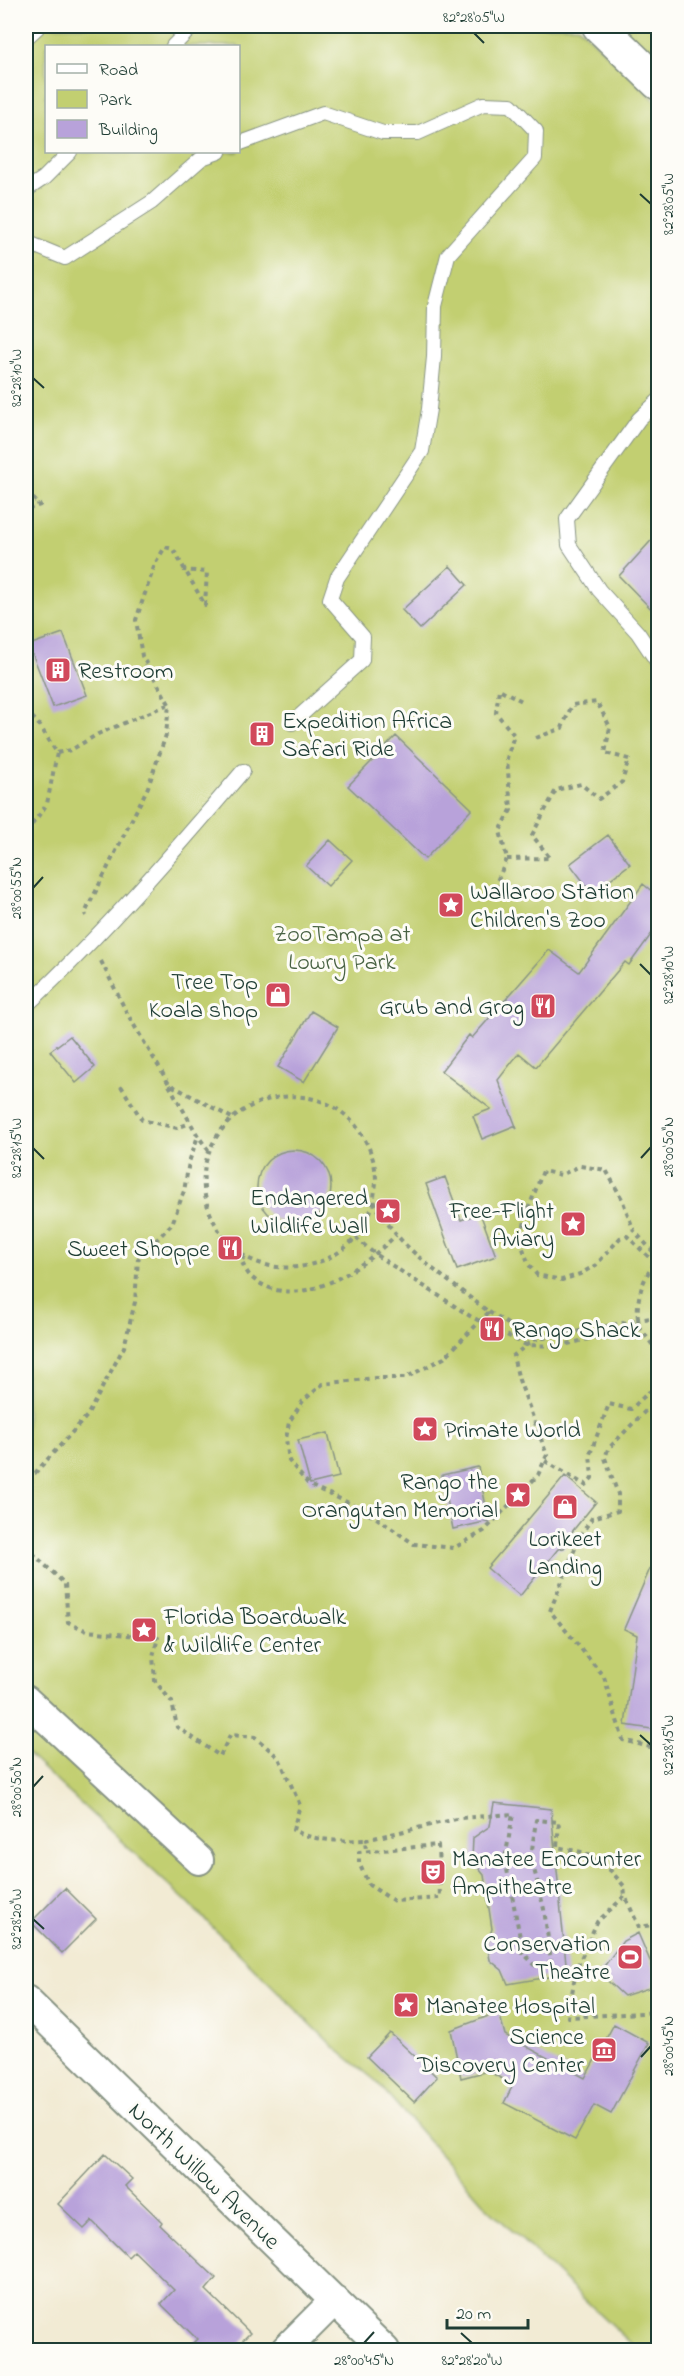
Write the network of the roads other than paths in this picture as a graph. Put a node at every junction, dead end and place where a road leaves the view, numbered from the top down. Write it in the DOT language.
graph roads {
  1 [pos="39,26"];
  2 [pos="193,26"];
  3 [pos="599,26"];
  4 [pos="26,38"];
  5 [pos="174,45"];
  6 [pos="658,83"];
  7 [pos="240,143"];
  8 [pos="69,153"];
  9 [pos="216,153"];
  10 [pos="26,190"];
  11 [pos="26,242"];
  12 [pos="658,401"];
  13 [pos="658,663"];
  14 [pos="292,723"];
  15 [pos="243,771"];
  16 [pos="26,1006"];
  17 [pos="26,1700"];
  18 [pos="200,1860"];
  19 [pos="26,2000"];
  20 [pos="334,2300"];
  21 [pos="285,2350"];
  22 [pos="384,2350"];
  1 -- 4 [label="lane"];
  2 -- 5 [label="lane"];
  3 -- 6 [label="street"];
  7 -- 14 [label="lane"];
  8 -- 10 [label="lane"];
  9 -- 11 [label="lane"];
  12 -- 13 [label="lane"];
  15 -- 16 [label="lane"];
  17 -- 18 [label="street"];
  19 -- 20 [label="street, North Willow Avenue"];
  20 -- 21 [label="street"];
  20 -- 22 [label="street, North Willow Avenue"];
}
